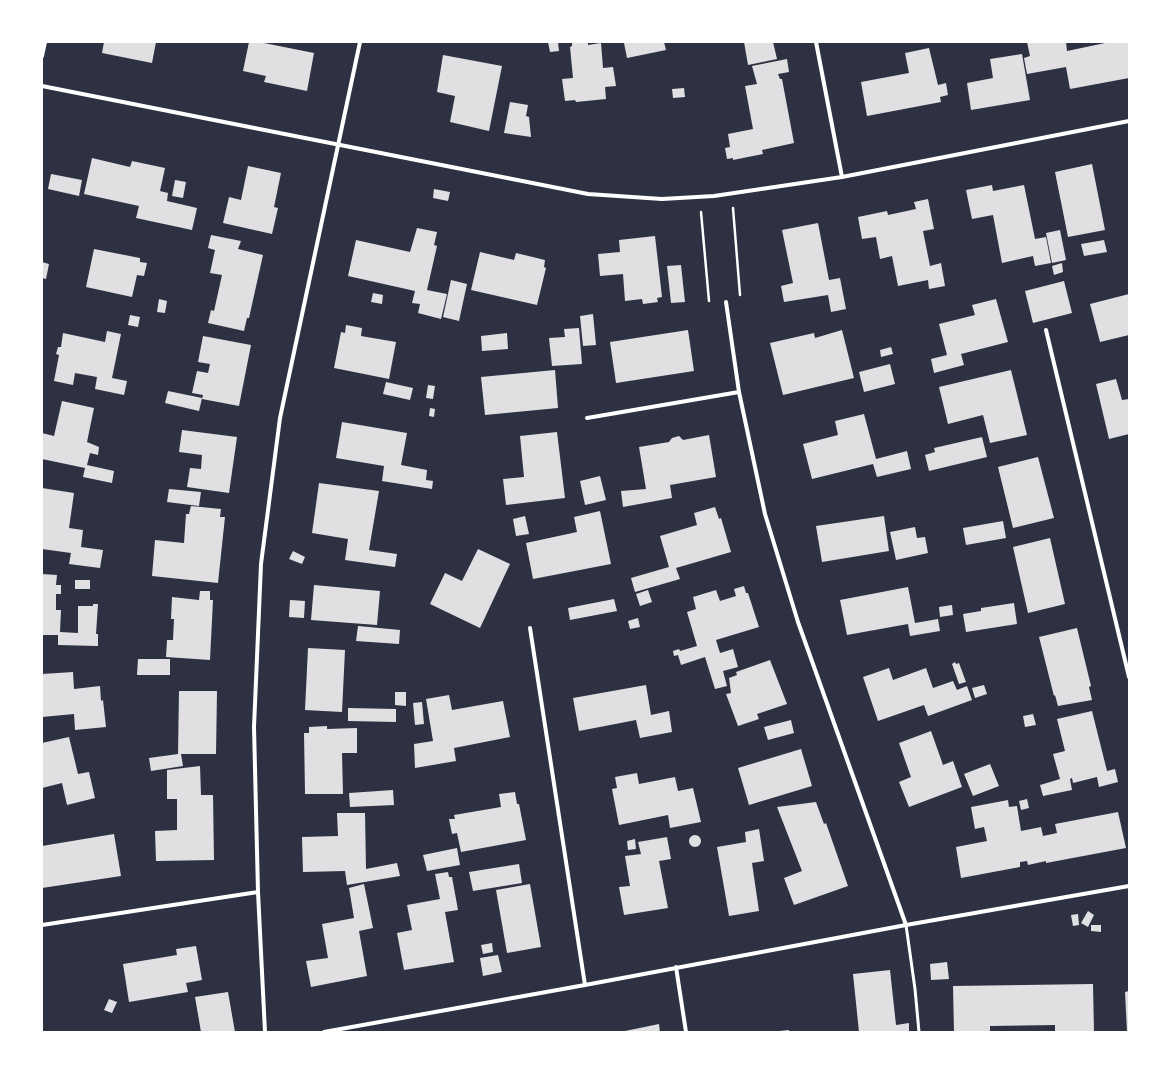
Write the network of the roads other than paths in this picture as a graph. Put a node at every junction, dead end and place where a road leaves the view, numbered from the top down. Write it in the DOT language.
graph roads {
  1 [pos="45,42"];
  2 [pos="360,42"];
  3 [pos="816,42"];
  4 [pos="42,56"];
  5 [pos="42,86"];
  6 [pos="1129,121"];
  7 [pos="338,143"];
  8 [pos="842,177"];
  9 [pos="726,302"];
  10 [pos="1046,330"];
  11 [pos="739,392"];
  12 [pos="587,418"];
  13 [pos="530,628"];
  14 [pos="1129,677"];
  15 [pos="1129,886"];
  16 [pos="258,892"];
  17 [pos="906,925"];
  18 [pos="42,926"];
  19 [pos="676,967"];
  20 [pos="585,985"];
  21 [pos="265,1032"];
  22 [pos="324,1032"];
  23 [pos="686,1032"];
  24 [pos="919,1032"];
  1 -- 4 [label="street"];
  2 -- 7 [label="street"];
  3 -- 8 [label="street"];
  5 -- 7 [label="street"];
  6 -- 8 [label="street"];
  7 -- 8 [label="street"];
  7 -- 16 [label="street"];
  9 -- 11 [label="street"];
  10 -- 14 [label="street"];
  11 -- 12 [label="street"];
  11 -- 17 [label="street"];
  13 -- 20 [label="street"];
  15 -- 17 [label="street"];
  16 -- 18 [label="street"];
  16 -- 21 [label="street"];
  17 -- 19 [label="street"];
  17 -- 24 [label="lane"];
  19 -- 20 [label="street"];
  19 -- 23 [label="street"];
  20 -- 22 [label="street"];
}
